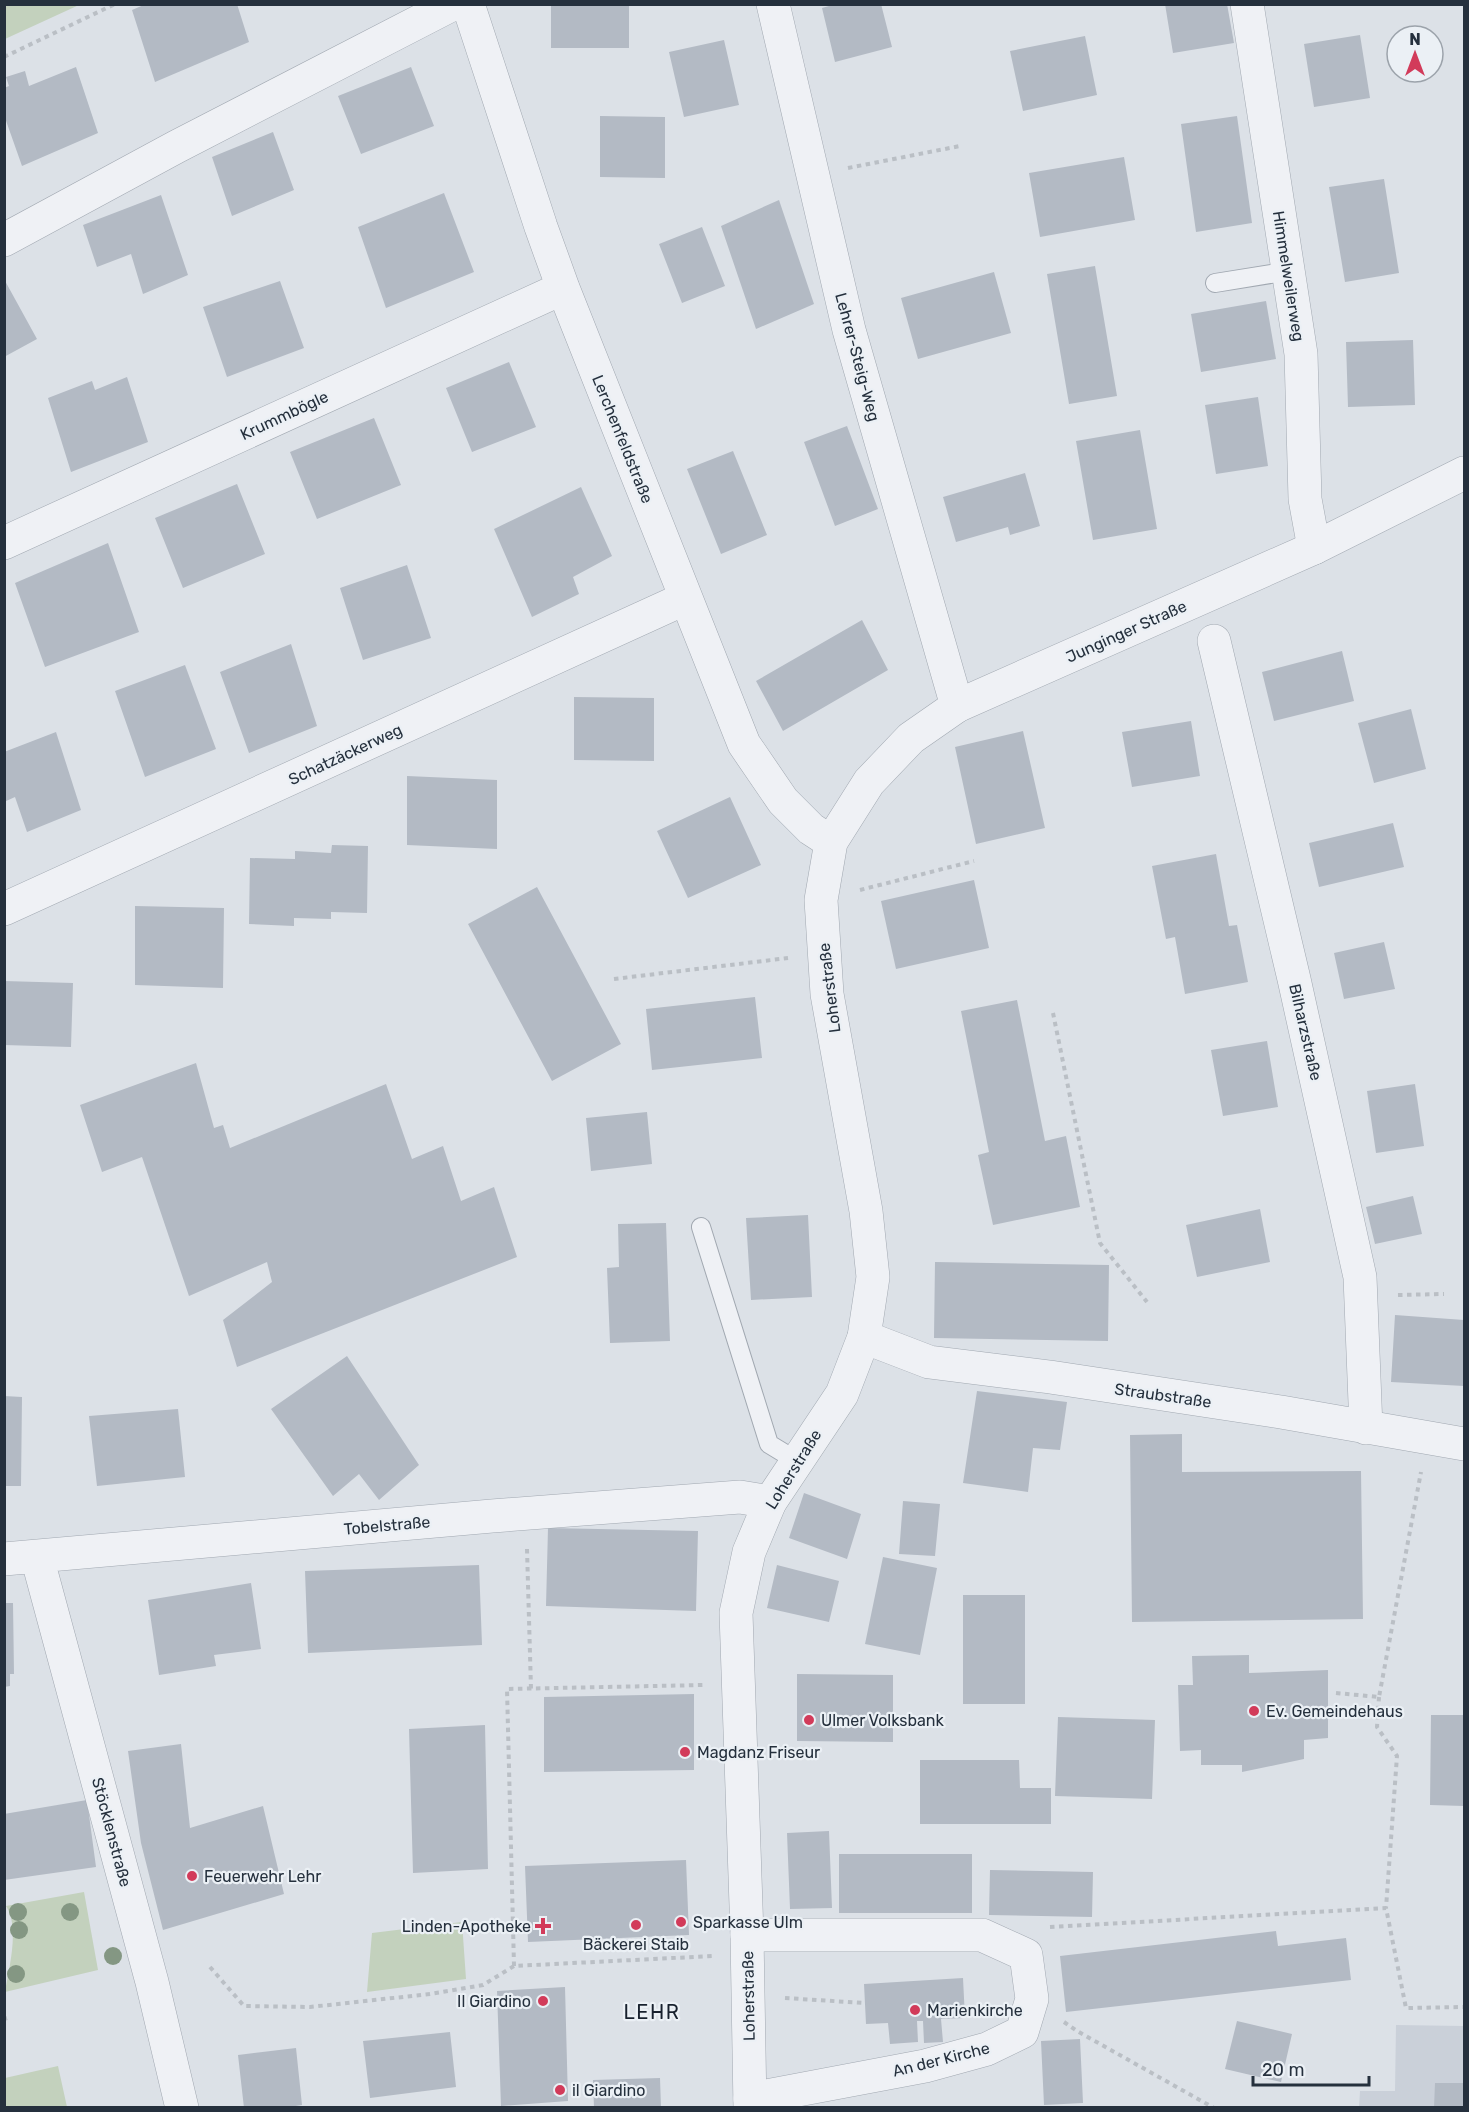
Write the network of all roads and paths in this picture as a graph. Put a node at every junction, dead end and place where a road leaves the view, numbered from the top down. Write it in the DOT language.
graph roads {
  1 [pos="115,4"];
  2 [pos="453,4"];
  3 [pos="468,4"];
  4 [pos="772,4"];
  5 [pos="1247,4"];
  6 [pos="4,57"];
  7 [pos="960,146"];
  8 [pos="812,175"];
  9 [pos="4,240"];
  10 [pos="1289,271"];
  11 [pos="1215,283"];
  12 [pos="563,288"];
  13 [pos="1464,472"];
  14 [pos="4,543"];
  15 [pos="1314,548"];
  16 [pos="686,598"];
  17 [pos="1214,641"];
  18 [pos="957,706"];
  19 [pos="831,842"];
  20 [pos="974,861"];
  21 [pos="821,900"];
  22 [pos="4,909"];
  23 [pos="824,954"];
  24 [pos="614,979"];
  25 [pos="1053,1013"];
  26 [pos="701,1227"];
  27 [pos="1444,1294"];
  28 [pos="1361,1296"];
  29 [pos="1147,1302"];
  30 [pos="864,1337"];
  31 [pos="1366,1428"];
  32 [pos="1427,1439"];
  33 [pos="1464,1444"];
  34 [pos="797,1461"];
  35 [pos="770,1502"];
  36 [pos="526,1513"];
  37 [pos="37,1557"];
  38 [pos="4,1559"];
  39 [pos="707,1684"];
  40 [pos="531,1689"];
  41 [pos="1336,1694"];
  42 [pos="1379,1697"];
  43 [pos="1386,1908"];
  44 [pos="1048,1927"];
  45 [pos="747,1935"];
  46 [pos="693,1957"];
  47 [pos="514,1966"];
  48 [pos="210,1967"];
  49 [pos="748,1996"];
  50 [pos="1032,1999"];
  51 [pos="864,2003"];
  52 [pos="1464,2007"];
  53 [pos="750,2103"];
  54 [pos="182,2108"];
  55 [pos="1214,2108"];
  1 -- 6 [label="path"];
  2 -- 9 [label="street"];
  3 -- 12 [label="street, Lerchenfeldstraße"];
  4 -- 8 [label="street, Lehrer-Steig-Weg"];
  5 -- 10 [label="street, Himmelweilerweg"];
  7 -- 8 [label="path"];
  8 -- 18 [label="street, Lehrer-Steig-Weg"];
  10 -- 11 [label="lane"];
  10 -- 15 [label="street, Himmelweilerweg"];
  12 -- 14 [label="street, Krummbögle"];
  12 -- 16 [label="street, Lerchenfeldstraße"];
  13 -- 15 [label="street, Junginger Straße"];
  15 -- 18 [label="street, Junginger Straße"];
  16 -- 19 [label="street, Lerchenfeldstraße"];
  16 -- 22 [label="street, Schatzäckerweg"];
  17 -- 28 [label="street, Bilharzstraße"];
  18 -- 19 [label="street, Junginger Straße"];
  19 -- 21 [label="street, Loherstraße"];
  20 -- 21 [label="path"];
  21 -- 23 [label="street, Loherstraße"];
  23 -- 24 [label="path"];
  23 -- 30 [label="street, Loherstraße"];
  25 -- 29 [label="path"];
  26 -- 34 [label="lane"];
  27 -- 28 [label="path"];
  28 -- 31 [label="street, Bilharzstraße"];
  30 -- 31 [label="street, Straubstraße"];
  30 -- 34 [label="street, Loherstraße"];
  31 -- 32 [label="street, Straubstraße"];
  32 -- 33 [label="street, Straubstraße"];
  32 -- 42 [label="path"];
  34 -- 35 [label="street, Loherstraße"];
  35 -- 36 [label="street, Tobelstraße"];
  35 -- 45 [label="street, Loherstraße"];
  36 -- 37 [label="street, Tobelstraße"];
  36 -- 40 [label="path"];
  37 -- 38 [label="street, Tobelstraße"];
  37 -- 54 [label="street, Stöcklenstraße"];
  39 -- 40 [label="path"];
  40 -- 47 [label="path"];
  41 -- 42 [label="path"];
  42 -- 43 [label="path"];
  43 -- 44 [label="path"];
  43 -- 52 [label="path"];
  45 -- 49 [label="street, Loherstraße"];
  45 -- 50 [label="street, An der Kirche"];
  46 -- 47 [label="path"];
  47 -- 48 [label="path"];
  49 -- 51 [label="path"];
  49 -- 53 [label="street, Loherstraße"];
  50 -- 53 [label="street, An der Kirche"];
  50 -- 55 [label="path"];
}
